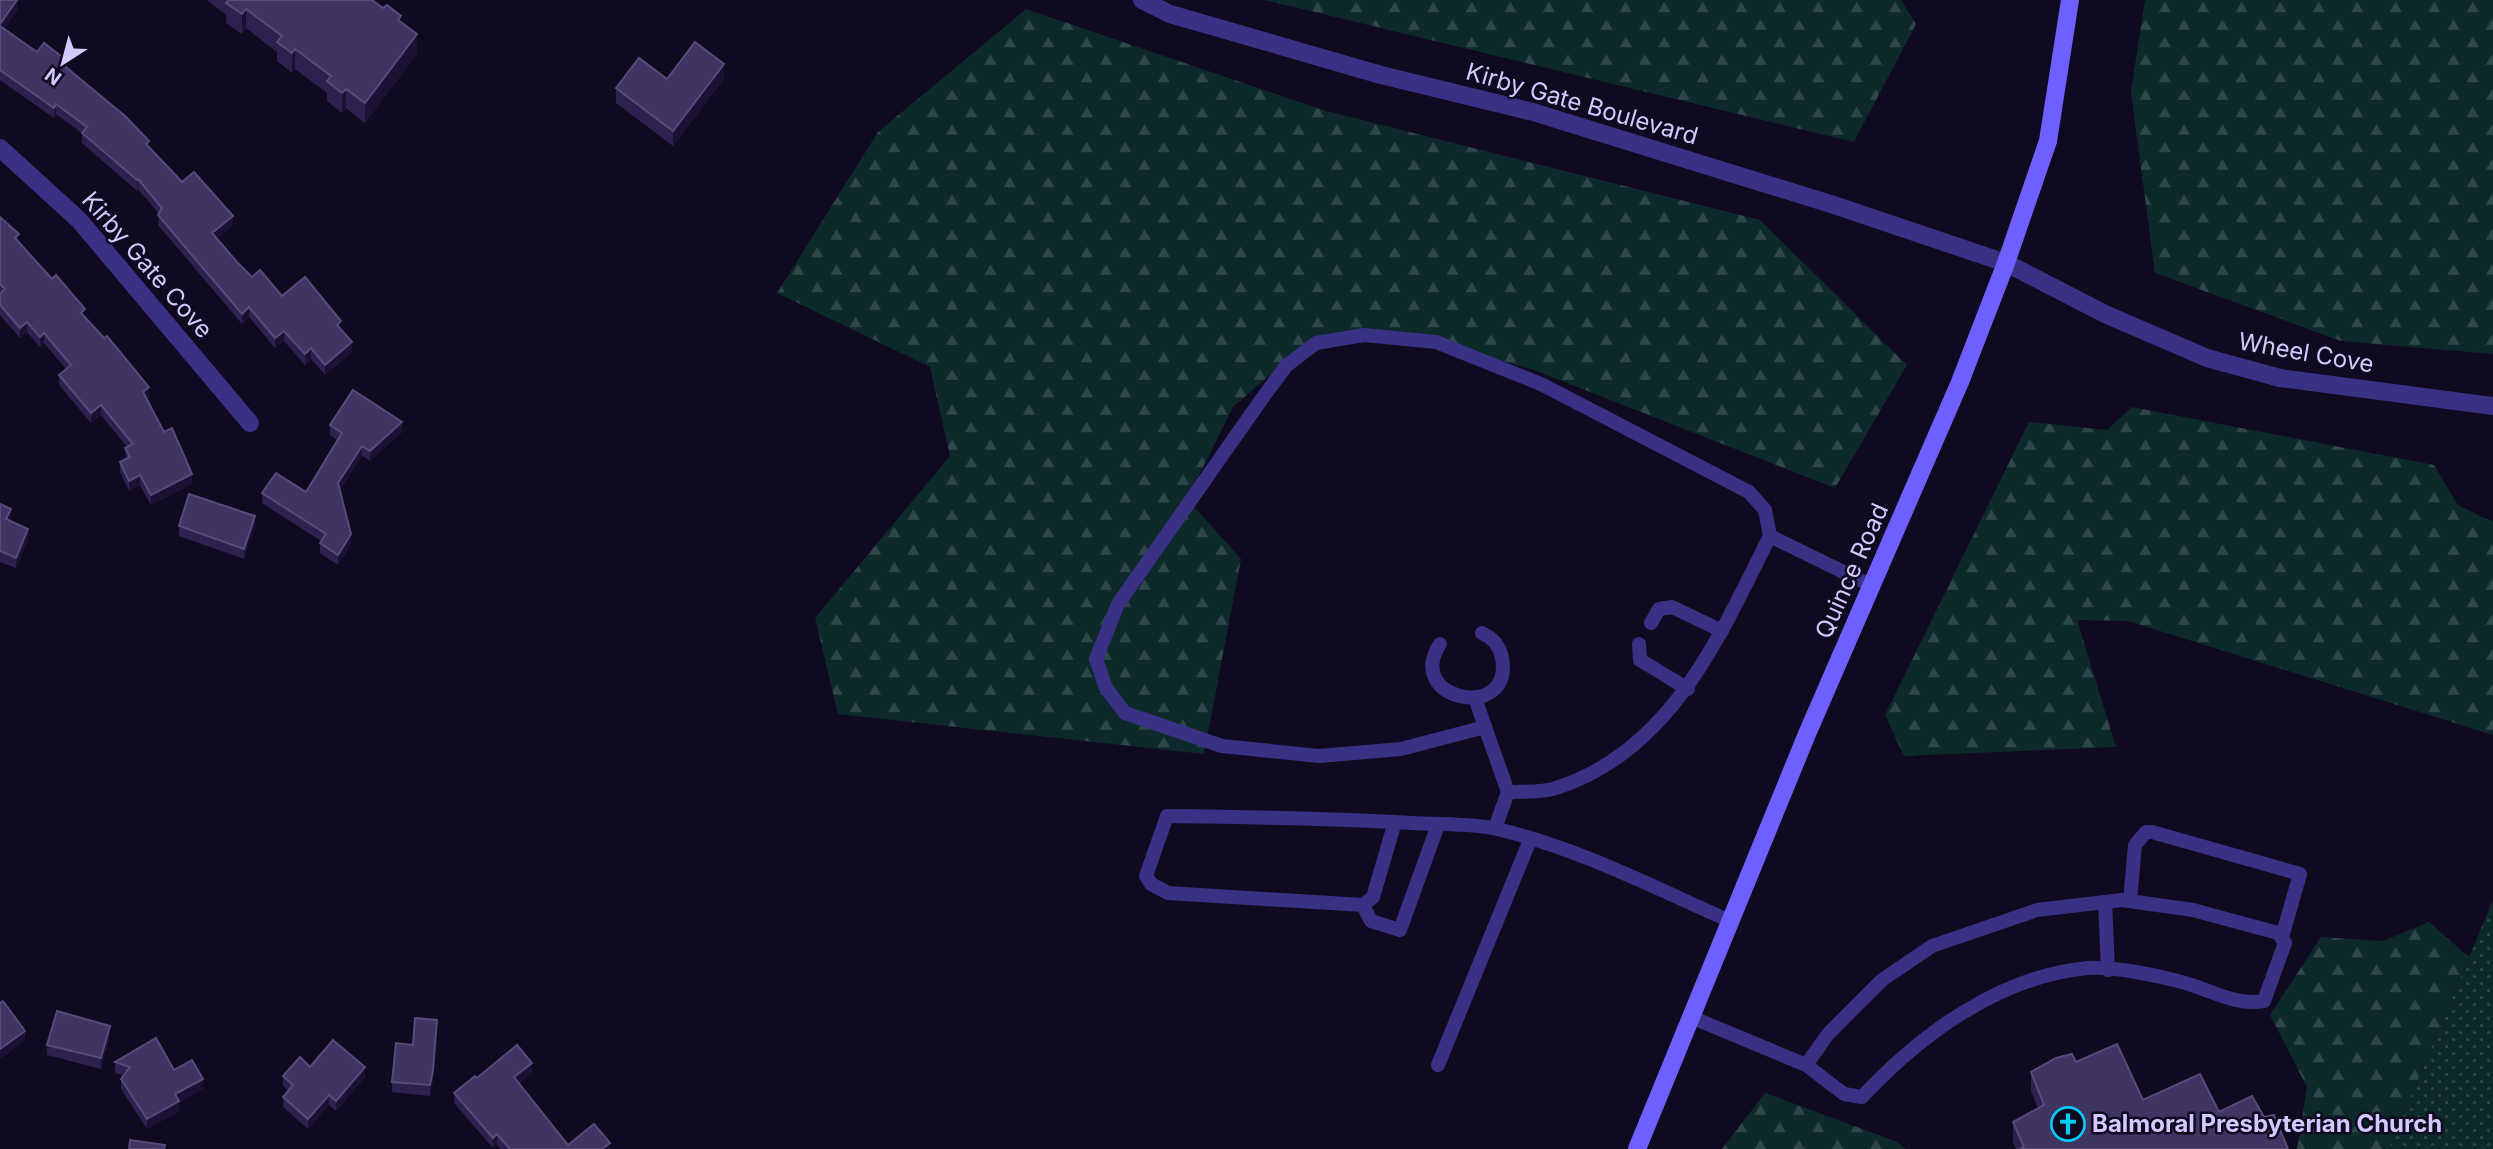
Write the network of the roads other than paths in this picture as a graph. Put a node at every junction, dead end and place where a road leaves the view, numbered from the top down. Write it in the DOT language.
graph roads {
  1 [pos="1142,0"];
  2 [pos="2070,0"];
  3 [pos="0,148"];
  4 [pos="2006,263"];
  5 [pos="2493,406"];
  6 [pos="250,423"];
  7 [pos="1770,536"];
  8 [pos="1872,586"];
  9 [pos="1651,623"];
  10 [pos="1722,631"];
  11 [pos="1482,633"];
  12 [pos="1440,644"];
  13 [pos="1639,644"];
  14 [pos="1688,689"];
  15 [pos="1475,698"];
  16 [pos="1485,727"];
  17 [pos="1508,792"];
  18 [pos="1395,822"];
  19 [pos="1438,825"];
  20 [pos="1496,828"];
  21 [pos="1530,840"];
  22 [pos="2130,901"];
  23 [pos="2105,902"];
  24 [pos="1363,905"];
  25 [pos="1731,921"];
  26 [pos="2281,937"];
  27 [pos="2108,970"];
  28 [pos="1691,1017"];
  29 [pos="1438,1065"];
  30 [pos="1806,1065"];
  31 [pos="1637,1149"];
  1 -- 4 [label="street, Kirby Gate Boulevard"];
  2 -- 4 [label="main road, Quince Road"];
  3 -- 6 [label="street, Kirby Gate Cove"];
  4 -- 5 [label="street, Wheel Cove"];
  4 -- 8 [label="main road, Quince Road"];
  7 -- 8 [label="lane"];
  7 -- 10 [label="lane"];
  7 -- 16 [label="lane"];
  8 -- 25 [label="main road, Quince Road"];
  9 -- 10 [label="lane"];
  10 -- 14 [label="lane"];
  11 -- 15 [label="lane"];
  12 -- 15 [label="lane"];
  13 -- 14 [label="lane"];
  14 -- 17 [label="lane"];
  15 -- 16 [label="lane"];
  16 -- 17 [label="lane"];
  17 -- 20 [label="lane"];
  18 -- 19 [label="lane"];
  18 -- 24 [label="lane"];
  18 -- 24 [label="lane"];
  19 -- 20 [label="lane"];
  19 -- 24 [label="lane"];
  20 -- 21 [label="lane"];
  21 -- 25 [label="lane"];
  21 -- 29 [label="lane"];
  22 -- 23 [label="lane"];
  22 -- 26 [label="lane"];
  22 -- 26 [label="lane"];
  23 -- 27 [label="lane"];
  23 -- 30 [label="lane"];
  25 -- 28 [label="main road, Quince Road"];
  26 -- 27 [label="lane"];
  27 -- 30 [label="lane"];
  28 -- 30 [label="lane"];
  28 -- 31 [label="main road, Quince Road"];
}
